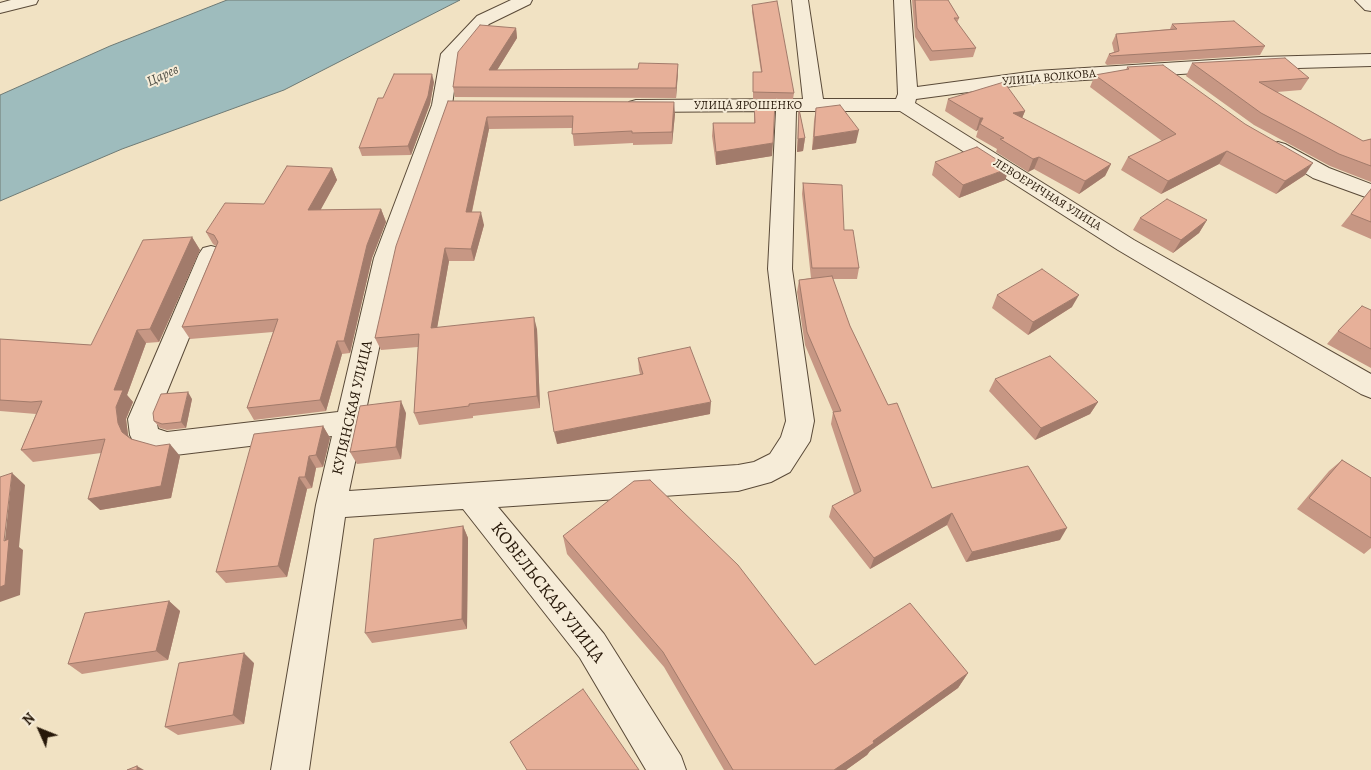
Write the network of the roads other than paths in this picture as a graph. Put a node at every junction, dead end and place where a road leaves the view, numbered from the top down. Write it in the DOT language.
graph roads {
  1 [pos="30,0"];
  2 [pos="524,0"];
  3 [pos="800,0"];
  4 [pos="902,0"];
  5 [pos="1363,0"];
  6 [pos="1371,6"];
  7 [pos="0,8"];
  8 [pos="1371,60"];
  9 [pos="1165,71"];
  10 [pos="1187,87"];
  11 [pos="906,99"];
  12 [pos="619,106"];
  13 [pos="814,106"];
  14 [pos="786,107"];
  15 [pos="1263,140"];
  16 [pos="1371,192"];
  17 [pos="211,254"];
  18 [pos="1371,387"];
  19 [pos="350,422"];
  20 [pos="470,495"];
  21 [pos="331,504"];
  22 [pos="290,770"];
  23 [pos="667,770"];
  1 -- 7 [label="street"];
  2 -- 19 [label="street, КУПЯНСКАЯ УЛИЦА"];
  3 -- 13 [label="street"];
  4 -- 11 [label="street"];
  5 -- 6 [label="street"];
  8 -- 9 [label="street, УЛИЦА ВОЛКОВА"];
  9 -- 10 [label="street"];
  9 -- 11 [label="street, УЛИЦА ВОЛКОВА"];
  11 -- 13 [label="street, УЛИЦА ЯРОШЕНКО"];
  11 -- 18 [label="street, ЛЕВОЕРИЧНАЯ УЛИЦА"];
  12 -- 14 [label="street, УЛИЦА ЯРОШЕНКО"];
  13 -- 14 [label="street, УЛИЦА ЯРОШЕНКО"];
  14 -- 20 [label="street"];
  15 -- 16 [label="street"];
  17 -- 19 [label="street"];
  19 -- 21 [label="street, КУПЯНСКАЯ УЛИЦА"];
  20 -- 21 [label="street"];
  20 -- 23 [label="street, КОВЕЛЬСКАЯ УЛИЦА"];
  21 -- 22 [label="street, КУПЯНСКАЯ УЛИЦА"];
}
